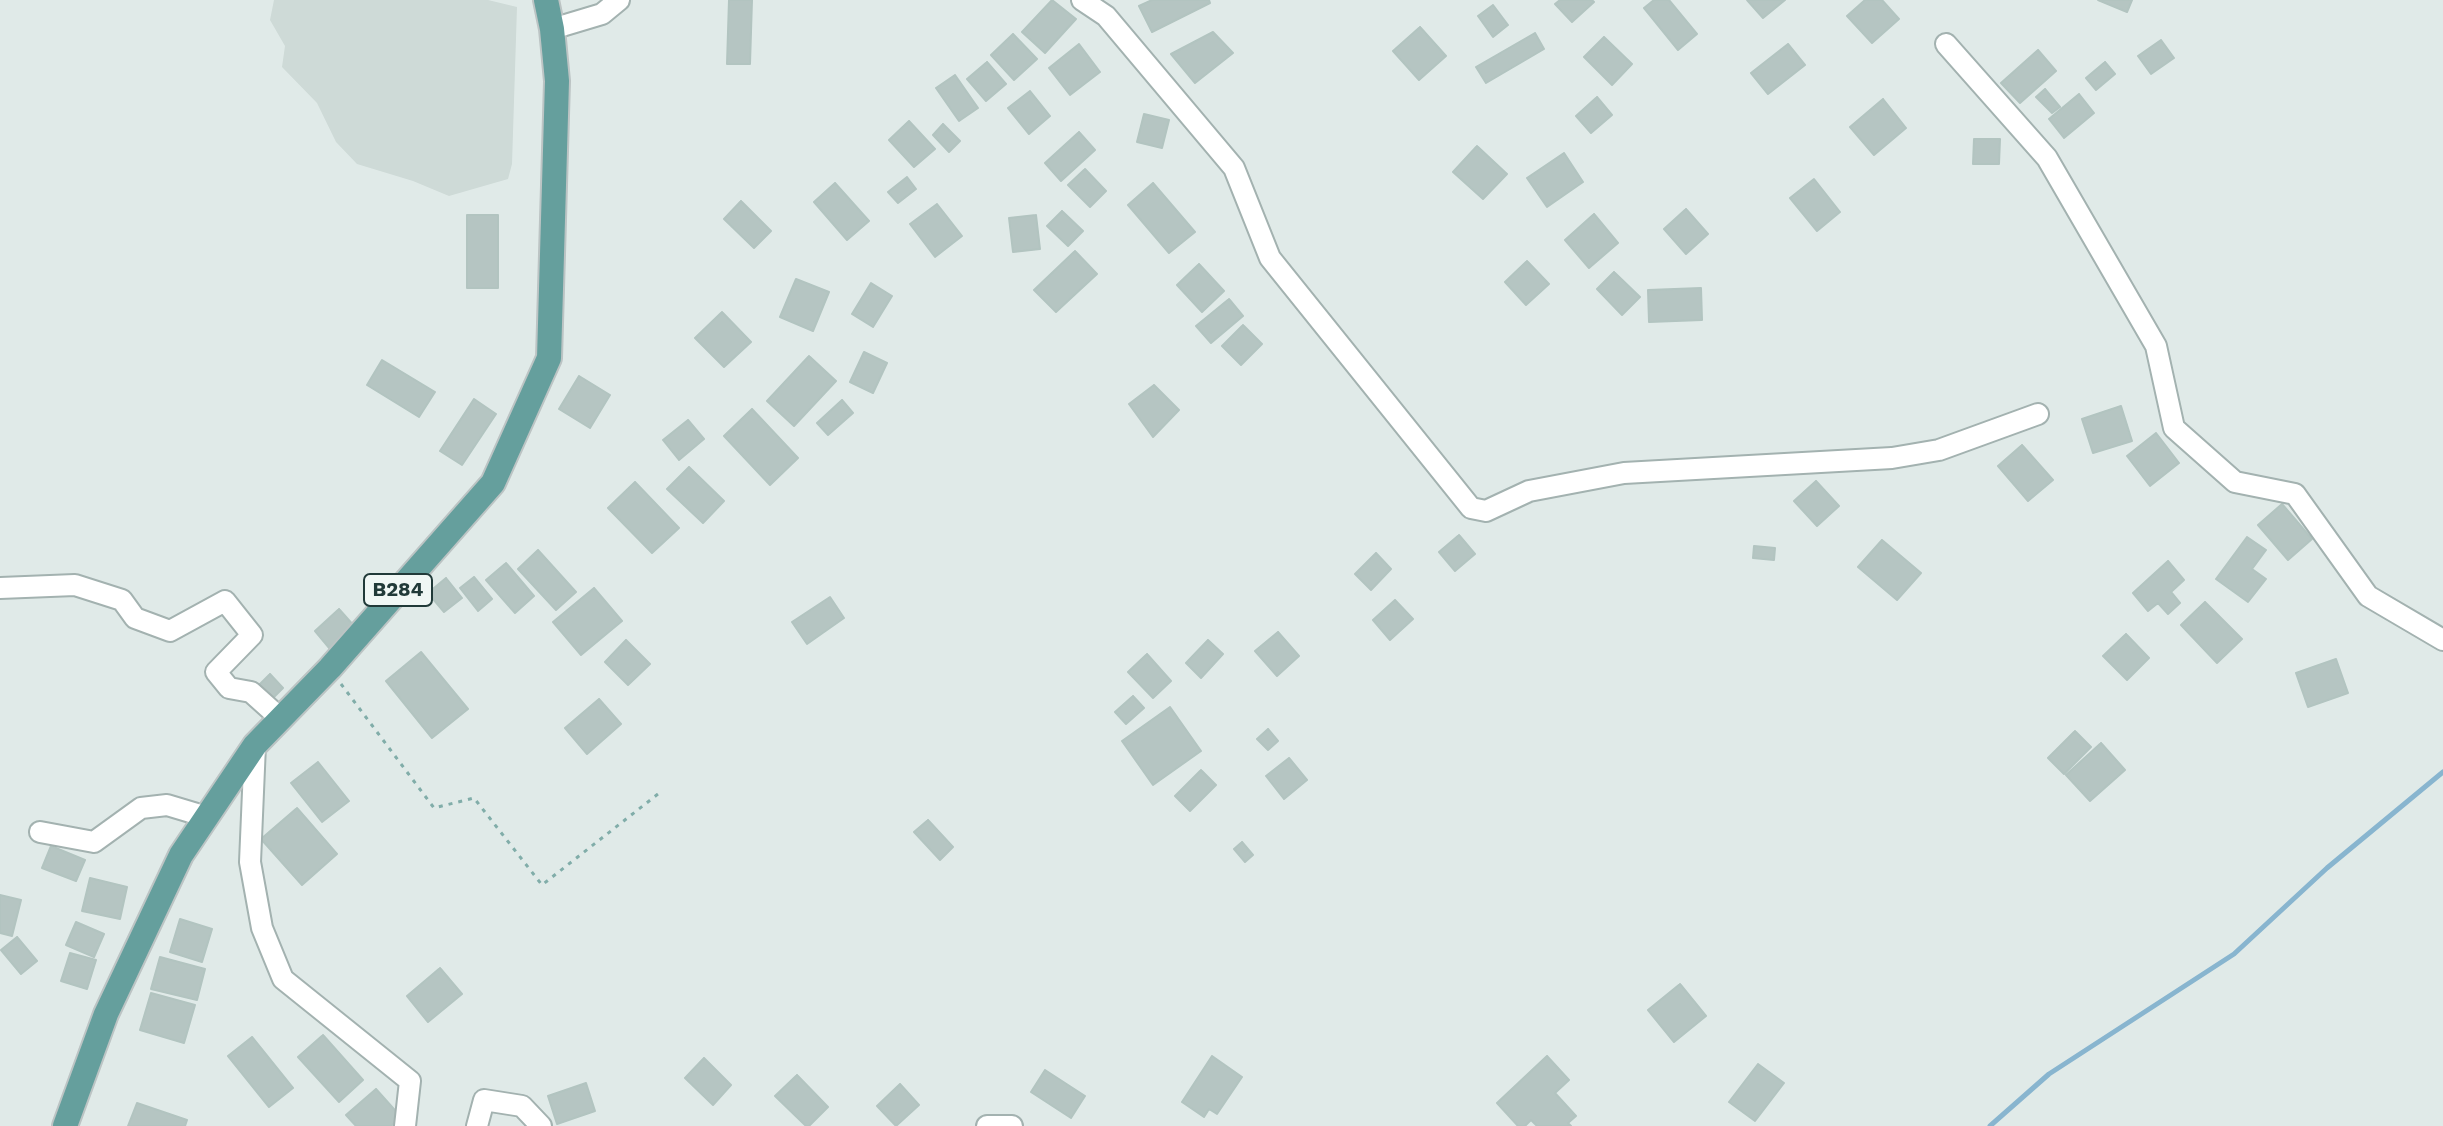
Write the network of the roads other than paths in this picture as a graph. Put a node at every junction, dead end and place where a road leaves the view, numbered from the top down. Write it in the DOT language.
graph roads {
  1 [pos="546,0"];
  2 [pos="619,0"];
  3 [pos="1082,0"];
  4 [pos="552,29"];
  5 [pos="1946,44"];
  6 [pos="2038,414"];
  7 [pos="0,588"];
  8 [pos="2443,640"];
  9 [pos="280,718"];
  10 [pos="255,745"];
  11 [pos="207,817"];
  12 [pos="40,832"];
  13 [pos="65,1126"];
  14 [pos="405,1126"];
  15 [pos="477,1126"];
  16 [pos="541,1126"];
  17 [pos="987,1126"];
  18 [pos="1012,1126"];
  1 -- 4 [label="main road, B284"];
  2 -- 4 [label="street"];
  3 -- 6 [label="street"];
  4 -- 9 [label="main road, B284"];
  5 -- 8 [label="street"];
  7 -- 9 [label="street"];
  9 -- 10 [label="main road, B284"];
  10 -- 11 [label="main road, B284"];
  10 -- 14 [label="street"];
  11 -- 12 [label="street"];
  11 -- 13 [label="main road, B284"];
  15 -- 16 [label="street"];
  17 -- 18 [label="street"];
}
